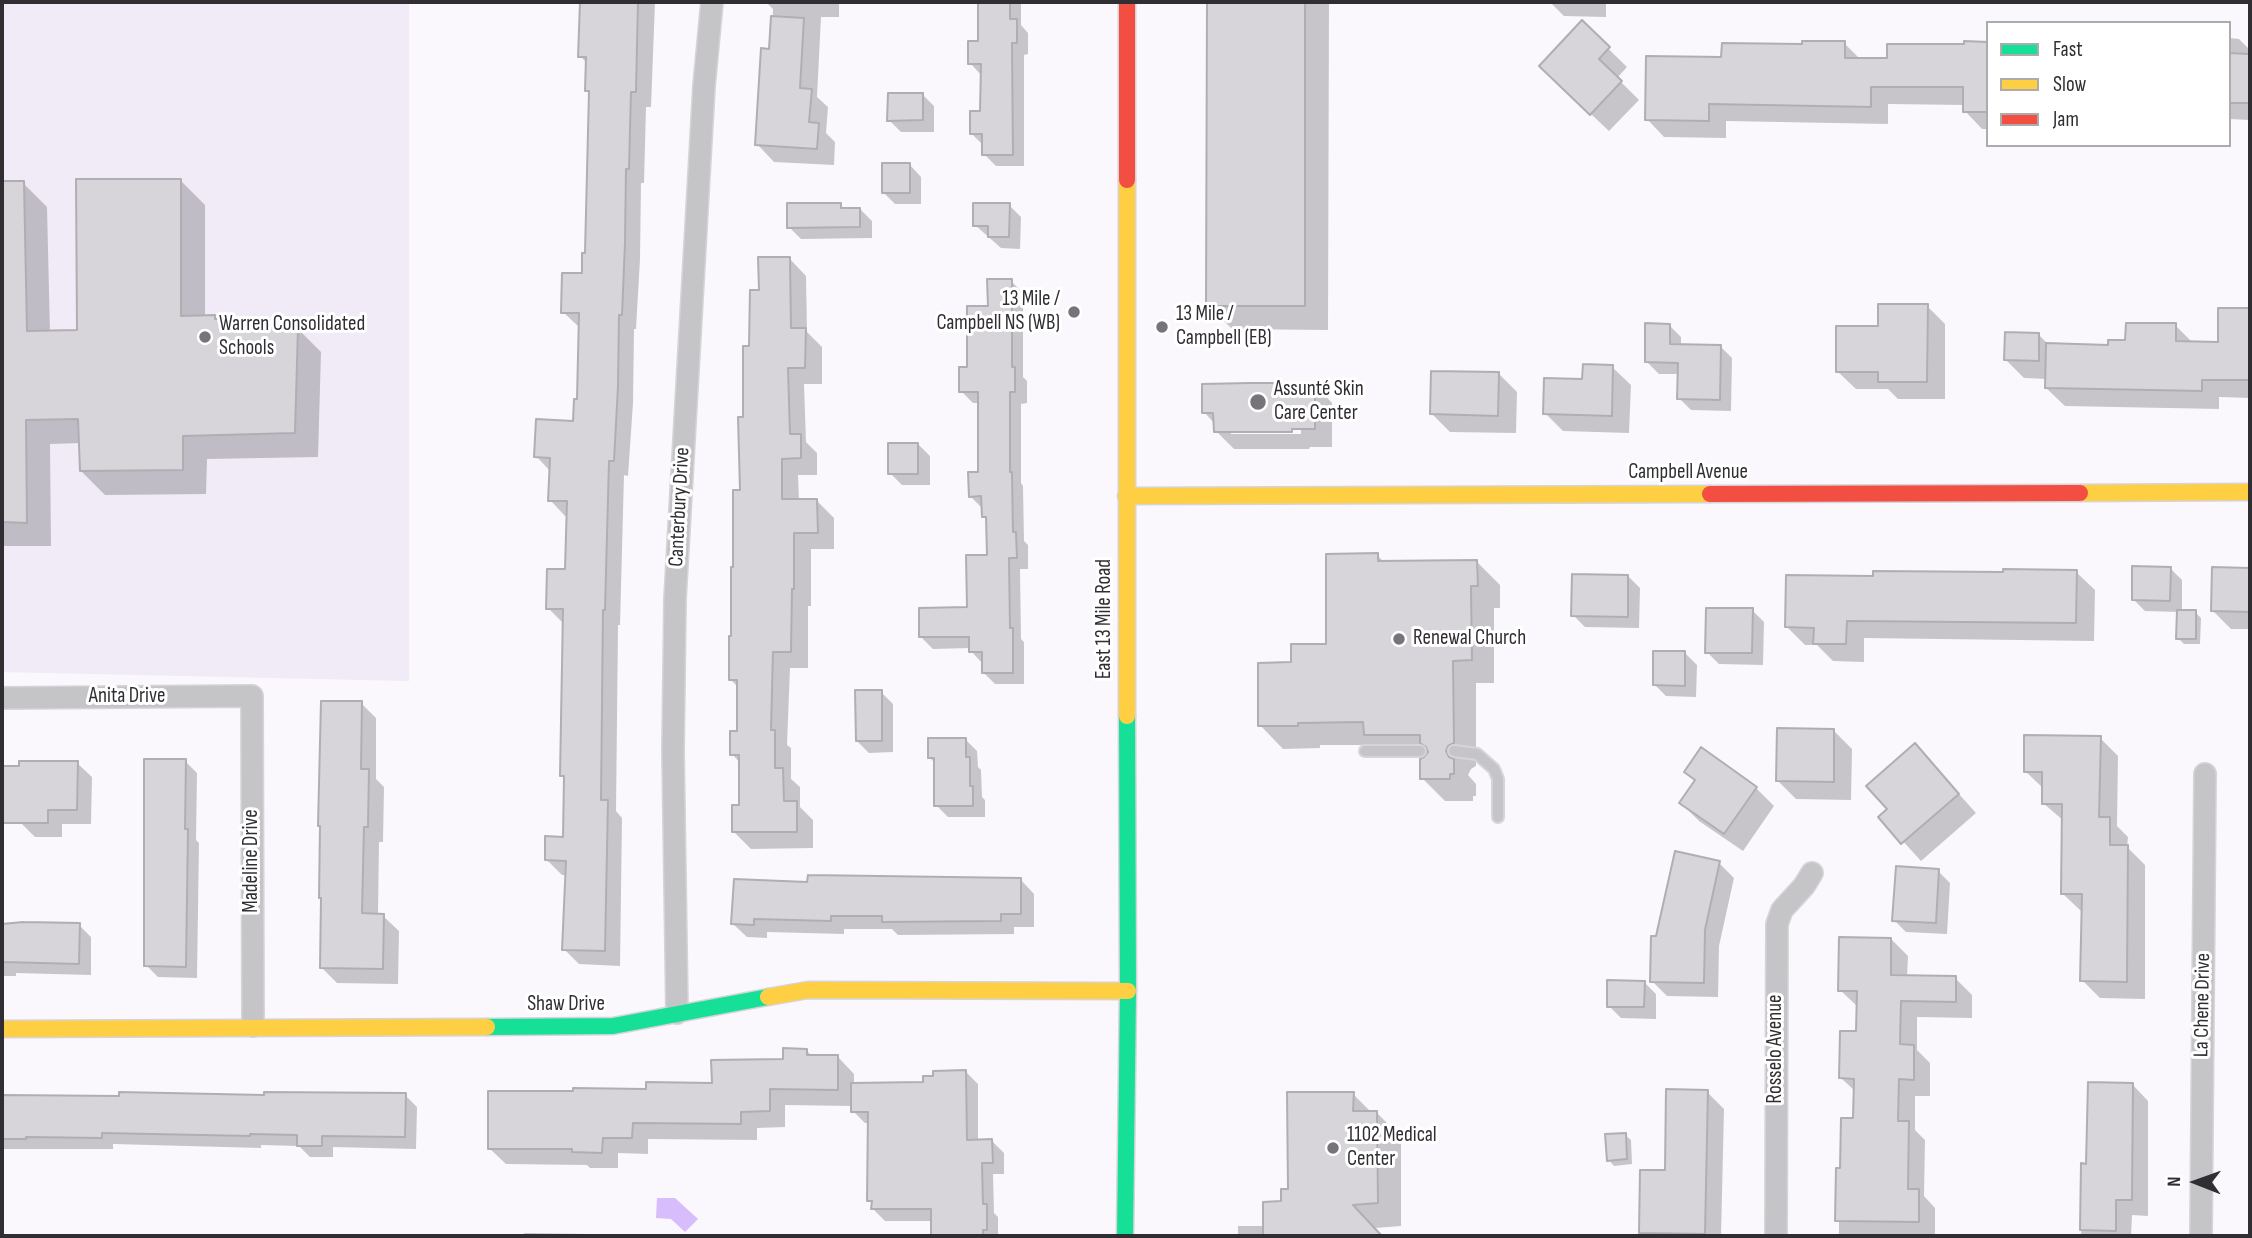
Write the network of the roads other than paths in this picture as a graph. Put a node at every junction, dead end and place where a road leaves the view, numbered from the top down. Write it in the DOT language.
graph roads {
  1 [pos="712,2"];
  2 [pos="1127,2"];
  3 [pos="2250,492"];
  4 [pos="1126,496"];
  5 [pos="252,696"];
  6 [pos="2,698"];
  7 [pos="1365,751"];
  8 [pos="1420,751"];
  9 [pos="1454,751"];
  10 [pos="2205,774"];
  11 [pos="1498,817"];
  12 [pos="1812,873"];
  13 [pos="1128,990"];
  14 [pos="677,1013"];
  15 [pos="253,1026"];
  16 [pos="2,1029"];
  17 [pos="1125,1236"];
  18 [pos="1776,1236"];
  19 [pos="2201,1236"];
  1 -- 14 [label="street, Canterbury Drive"];
  2 -- 4 [label="street, East 13 Mile Road"];
  3 -- 4 [label="street, Campbell Avenue"];
  4 -- 13 [label="street, East 13 Mile Road"];
  5 -- 6 [label="street, Anita Drive"];
  5 -- 15 [label="street, Madeline Drive"];
  7 -- 8 [label="lane"];
  9 -- 11 [label="lane"];
  10 -- 19 [label="street, La Chene Drive"];
  12 -- 18 [label="street, Rosselo Avenue"];
  13 -- 14 [label="street, Shaw Drive"];
  13 -- 17 [label="street, East 13 Mile Road"];
  14 -- 15 [label="street, Shaw Drive"];
  15 -- 16 [label="street, Shaw Drive"];
}
